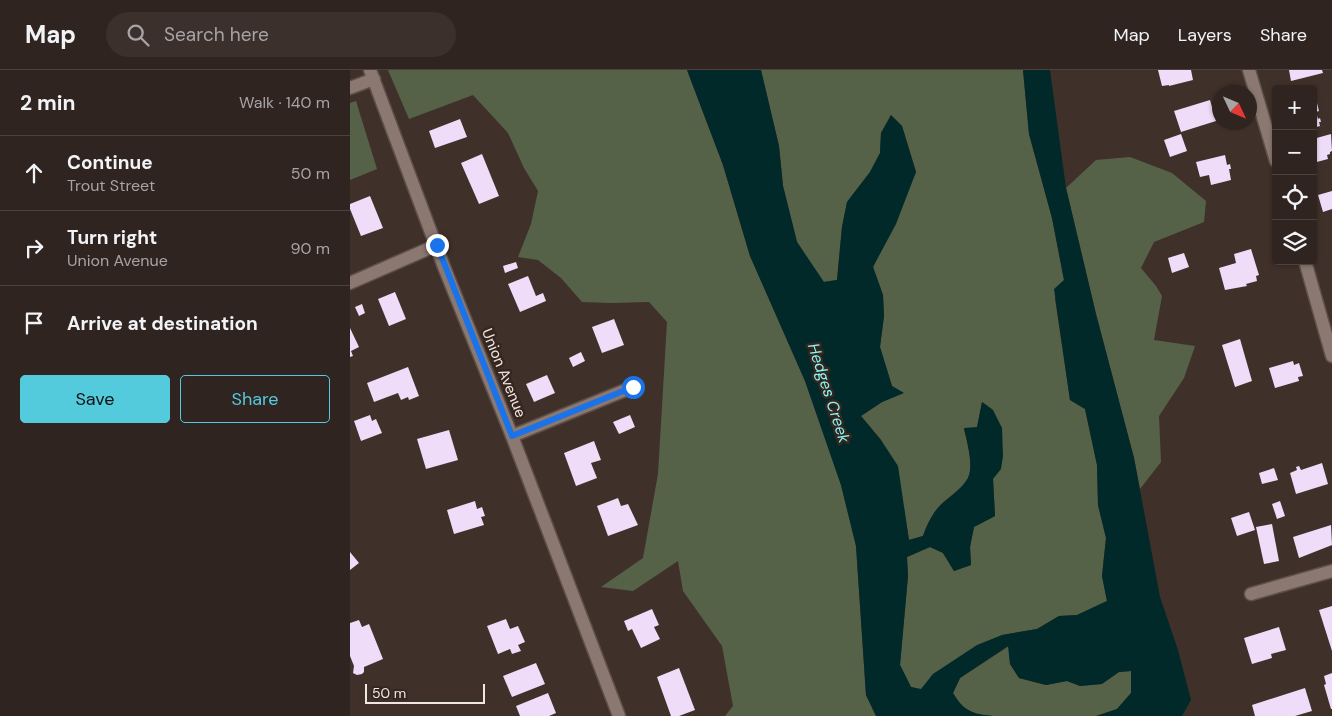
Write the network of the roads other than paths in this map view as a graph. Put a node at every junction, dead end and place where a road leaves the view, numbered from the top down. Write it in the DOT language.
graph roads {
  1 [pos="1249,70"];
  2 [pos="372,75"];
  3 [pos="350,88"];
  4 [pos="1272,148"];
  5 [pos="437,245"];
  6 [pos="1306,265"];
  7 [pos="350,283"];
  8 [pos="1332,356"];
  9 [pos="633,387"];
  10 [pos="512,436"];
  11 [pos="1332,571"];
  12 [pos="1251,594"];
  13 [pos="619,716"];
  1 -- 4 [label="street"];
  2 -- 3 [label="street"];
  2 -- 5 [label="street, Union Avenue"];
  5 -- 7 [label="street"];
  5 -- 10 [label="street, Union Avenue"];
  6 -- 8 [label="street"];
  9 -- 10 [label="street"];
  10 -- 13 [label="street, Union Avenue"];
  11 -- 12 [label="street"];
}
